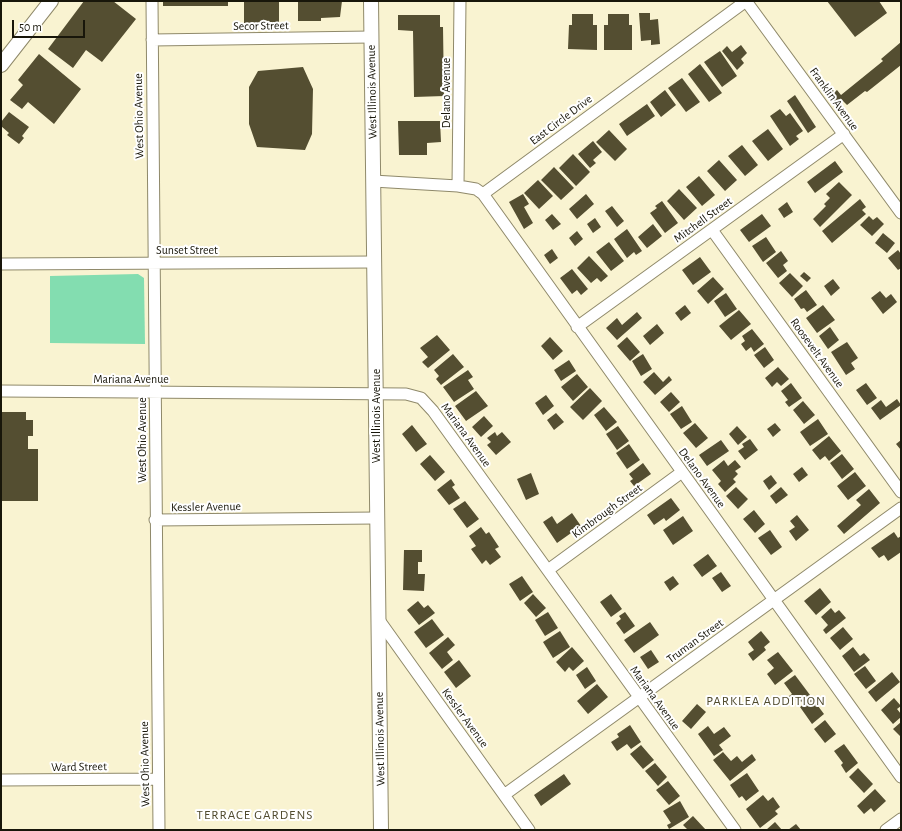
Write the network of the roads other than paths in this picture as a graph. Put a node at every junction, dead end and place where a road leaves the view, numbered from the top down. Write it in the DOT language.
graph roads {
  1 [pos="51,1"];
  2 [pos="152,1"];
  3 [pos="371,1"];
  4 [pos="460,1"];
  5 [pos="746,1"];
  6 [pos="371,37"];
  7 [pos="152,40"];
  8 [pos="1,65"];
  9 [pos="844,134"];
  10 [pos="373,181"];
  11 [pos="458,186"];
  12 [pos="483,194"];
  13 [pos="901,213"];
  14 [pos="712,230"];
  15 [pos="374,262"];
  16 [pos="154,263"];
  17 [pos="1,264"];
  18 [pos="578,327"];
  19 [pos="1,391"];
  20 [pos="155,391"];
  21 [pos="376,394"];
  22 [pos="682,472"];
  23 [pos="901,492"];
  24 [pos="901,508"];
  25 [pos="377,518"];
  26 [pos="156,520"];
  27 [pos="548,570"];
  28 [pos="774,600"];
  29 [pos="379,620"];
  30 [pos="639,698"];
  31 [pos="901,777"];
  32 [pos="158,779"];
  33 [pos="1,780"];
  34 [pos="504,795"];
  35 [pos="901,819"];
  36 [pos="159,830"];
  37 [pos="381,830"];
  38 [pos="530,830"];
  39 [pos="734,830"];
  40 [pos="886,830"];
  1 -- 8 [label="main road"];
  2 -- 7 [label="street, West Ohio Avenue"];
  3 -- 6 [label="main road, West Illinois Avenue"];
  4 -- 11 [label="street, Delano Avenue"];
  5 -- 9 [label="street, Franklin Avenue"];
  5 -- 12 [label="street, East Circle Drive"];
  6 -- 7 [label="street, Secor Street"];
  6 -- 10 [label="main road, West Illinois Avenue"];
  7 -- 16 [label="street, West Ohio Avenue"];
  9 -- 13 [label="street, Franklin Avenue"];
  9 -- 14 [label="street, Mitchell Street"];
  10 -- 11 [label="street"];
  10 -- 15 [label="main road, West Illinois Avenue"];
  11 -- 12 [label="street"];
  12 -- 18 [label="street, Delano Avenue"];
  14 -- 18 [label="street, Mitchell Street"];
  14 -- 23 [label="street, Roosevelt Avenue"];
  15 -- 16 [label="street, Sunset Street"];
  15 -- 21 [label="main road, West Illinois Avenue"];
  16 -- 17 [label="street, Sunset Street"];
  16 -- 20 [label="street, West Ohio Avenue"];
  18 -- 22 [label="street, Delano Avenue"];
  19 -- 20 [label="street, Mariana Avenue"];
  20 -- 21 [label="street, Mariana Avenue"];
  20 -- 26 [label="street, West Ohio Avenue"];
  21 -- 25 [label="main road, West Illinois Avenue"];
  21 -- 27 [label="street, Mariana Avenue"];
  22 -- 27 [label="street, Kimbrough Street"];
  22 -- 28 [label="street, Delano Avenue"];
  24 -- 28 [label="street, Truman Street"];
  25 -- 26 [label="street, Kessler Avenue"];
  25 -- 29 [label="main road, West Illinois Avenue"];
  26 -- 32 [label="street, West Ohio Avenue"];
  27 -- 30 [label="street, Mariana Avenue"];
  28 -- 30 [label="street, Truman Street"];
  28 -- 31 [label="street, Delano Avenue"];
  29 -- 34 [label="street, Kessler Avenue"];
  29 -- 37 [label="main road, West Illinois Avenue"];
  30 -- 34 [label="street, Truman Street"];
  30 -- 39 [label="street, Mariana Avenue"];
  32 -- 33 [label="street, Ward Street"];
  32 -- 36 [label="street, West Ohio Avenue"];
  34 -- 38 [label="street, Kessler Avenue"];
  35 -- 40 [label="street"];
}
